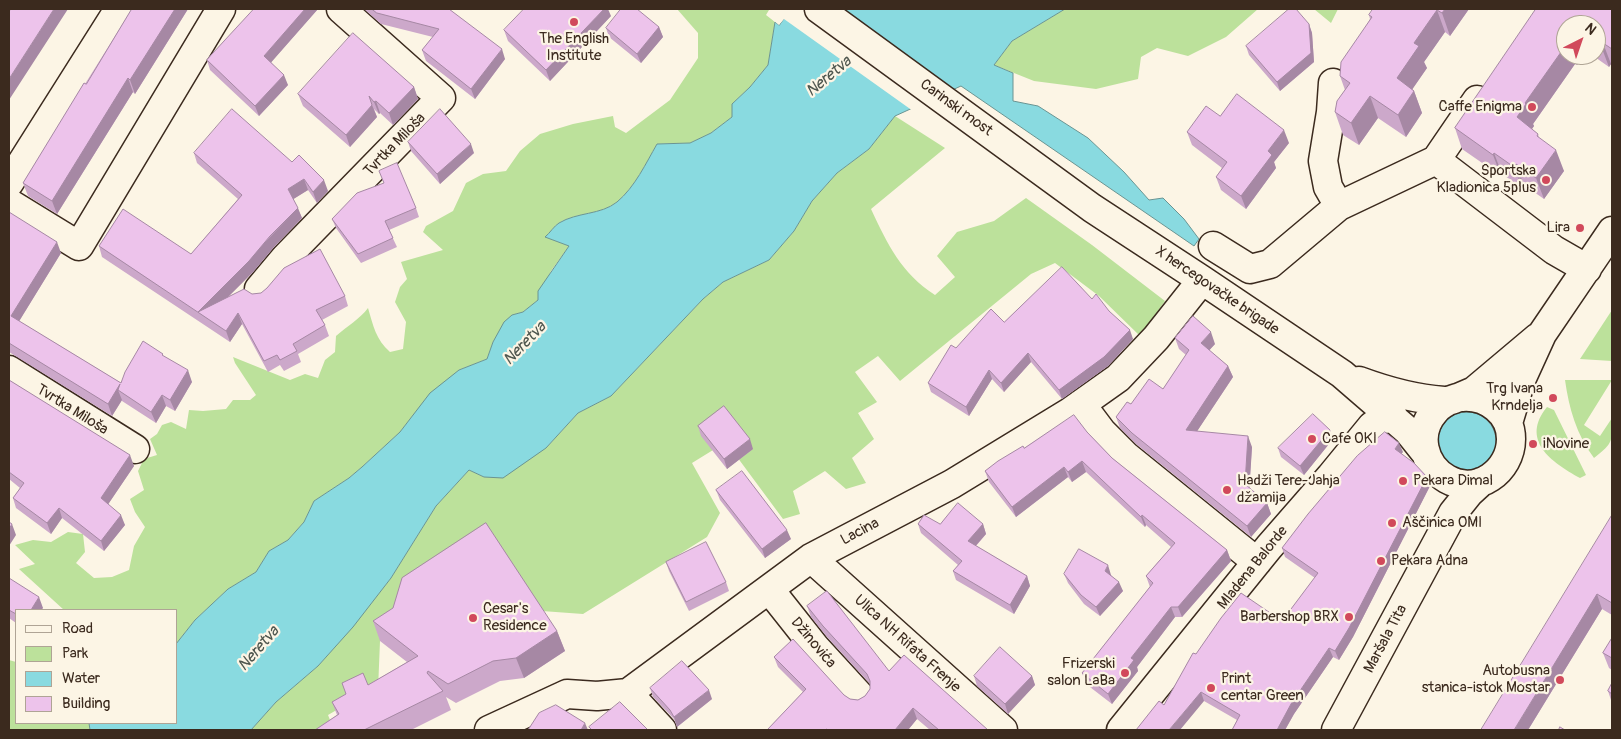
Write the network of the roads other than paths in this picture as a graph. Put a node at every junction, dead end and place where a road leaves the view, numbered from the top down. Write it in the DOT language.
graph roads {
  1 [pos="117,9"];
  2 [pos="221,9"];
  3 [pos="341,9"];
  4 [pos="819,9"];
  5 [pos="1490,80"];
  6 [pos="1333,83"];
  7 [pos="1436,160"];
  8 [pos="9,183"];
  9 [pos="9,203"];
  10 [pos="1339,206"];
  11 [pos="1092,208"];
  12 [pos="1612,231"];
  13 [pos="1213,246"];
  14 [pos="1586,269"];
  15 [pos="1202,280"];
  16 [pos="259,289"];
  17 [pos="1542,334"];
  18 [pos="9,370"];
  19 [pos="1342,374"];
  20 [pos="1453,399"];
  21 [pos="1081,404"];
  22 [pos="1394,418"];
  23 [pos="1508,423"];
  24 [pos="135,449"];
  25 [pos="1424,451"];
  26 [pos="1440,475"];
  27 [pos="1481,482"];
  28 [pos="1434,547"];
  29 [pos="811,558"];
  30 [pos="1257,562"];
  31 [pos="769,589"];
  32 [pos="628,693"];
  33 [pos="859,695"];
  34 [pos="489,730"];
  35 [pos="662,730"];
  36 [pos="1003,730"];
  37 [pos="1121,730"];
  38 [pos="1336,730"];
  1 -- 8 [label="street"];
  2 -- 9 [label="street"];
  3 -- 16 [label="street, Tvrtka Miloša"];
  4 -- 11 [label="street, Carinski most"];
  5 -- 7 [label="street"];
  6 -- 10 [label="street"];
  7 -- 10 [label="street"];
  7 -- 14 [label="street"];
  10 -- 13 [label="street"];
  11 -- 15 [label="street, X hercegovačke brigade"];
  12 -- 14 [label="street"];
  14 -- 17 [label="street"];
  15 -- 19 [label="street, X hercegovačke brigade"];
  15 -- 21 [label="street, Lacina"];
  17 -- 20 [label="street"];
  17 -- 23 [label="street"];
  18 -- 24 [label="street, Tvrtka Miloša"];
  19 -- 20 [label="street, X hercegovačke brigade"];
  19 -- 22 [label="street, X hercegovačke brigade"];
  20 -- 23 [label="street"];
  20 -- 25 [label="street"];
  21 -- 29 [label="street, Lacina"];
  21 -- 30 [label="street"];
  22 -- 25 [label="street, X hercegovačke brigade"];
  22 -- 30 [label="street, Mladena Balorde"];
  23 -- 27 [label="street"];
  25 -- 26 [label="street"];
  26 -- 27 [label="street"];
  26 -- 28 [label="street, Maršala Tita"];
  27 -- 28 [label="street, Maršala Tita"];
  28 -- 38 [label="street, Maršala Tita"];
  29 -- 31 [label="street, Lacina"];
  29 -- 36 [label="street, Ulica NH Rifata Frenje"];
  30 -- 37 [label="street, Mladena Balorde"];
  31 -- 32 [label="street, Lacina"];
  31 -- 33 [label="street, Džinovića"];
  32 -- 34 [label="street"];
  32 -- 35 [label="street"];
}
